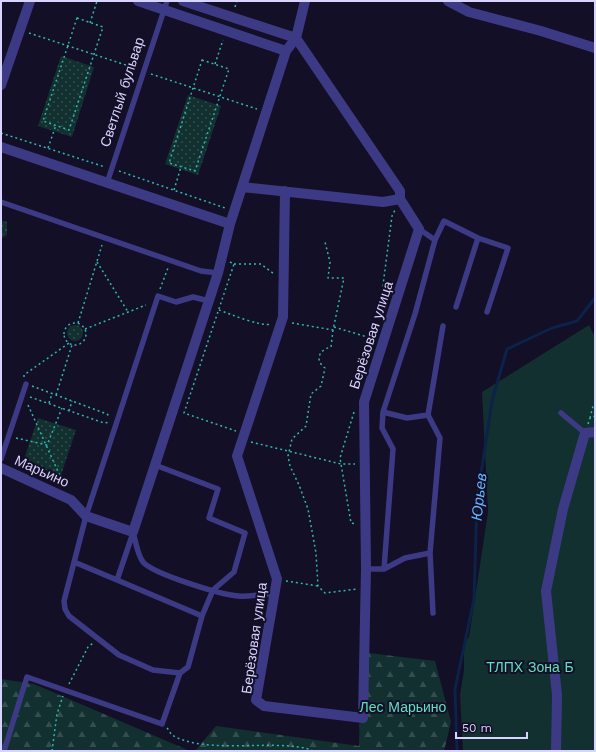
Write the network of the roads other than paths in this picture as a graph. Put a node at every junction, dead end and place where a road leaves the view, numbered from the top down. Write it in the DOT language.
graph roads {
  1 [pos="30,1"];
  2 [pos="138,1"];
  3 [pos="183,1"];
  4 [pos="305,1"];
  5 [pos="448,1"];
  6 [pos="165,5"];
  7 [pos="296,38"];
  8 [pos="595,48"];
  9 [pos="286,51"];
  10 [pos="4,65"];
  11 [pos="1,85"];
  12 [pos="1,147"];
  13 [pos="108,183"];
  14 [pos="242,187"];
  15 [pos="285,192"];
  16 [pos="400,199"];
  17 [pos="1,202"];
  18 [pos="230,224"];
  19 [pos="419,229"];
  20 [pos="478,238"];
  21 [pos="435,240"];
  22 [pos="218,273"];
  23 [pos="209,301"];
  24 [pos="456,307"];
  25 [pos="487,312"];
  26 [pos="443,326"];
  27 [pos="26,384"];
  28 [pos="383,412"];
  29 [pos="561,413"];
  30 [pos="428,415"];
  31 [pos="590,432"];
  32 [pos="1,458"];
  33 [pos="155,465"];
  34 [pos="1,468"];
  35 [pos="86,516"];
  36 [pos="133,532"];
  37 [pos="430,553"];
  38 [pos="74,562"];
  39 [pos="366,569"];
  40 [pos="384,569"];
  41 [pos="117,580"];
  42 [pos="213,590"];
  43 [pos="275,593"];
  44 [pos="432,613"];
  45 [pos="202,616"];
  46 [pos="180,673"];
  47 [pos="4,751"];
  48 [pos="556,751"];
  1 -- 10 [label="street"];
  2 -- 6 [label="street"];
  3 -- 7 [label="street"];
  4 -- 7 [label="street"];
  5 -- 8 [label="street"];
  6 -- 9 [label="street"];
  6 -- 13 [label="lane, Светлый бульвар"];
  7 -- 9 [label="street"];
  7 -- 16 [label="street"];
  9 -- 14 [label="street"];
  10 -- 11 [label="street"];
  12 -- 13 [label="street"];
  13 -- 18 [label="street"];
  14 -- 15 [label="street"];
  14 -- 18 [label="street"];
  15 -- 16 [label="street"];
  15 -- 43 [label="street, Берёзовая улица"];
  16 -- 19 [label="street"];
  17 -- 22 [label="lane"];
  18 -- 22 [label="street"];
  19 -- 21 [label="lane"];
  19 -- 39 [label="street, Берёзовая улица"];
  20 -- 21 [label="lane"];
  20 -- 24 [label="lane"];
  20 -- 25 [label="lane"];
  21 -- 28 [label="lane"];
  22 -- 23 [label="street"];
  23 -- 33 [label="street"];
  23 -- 35 [label="lane"];
  26 -- 30 [label="lane"];
  27 -- 32 [label="lane"];
  28 -- 30 [label="lane"];
  28 -- 40 [label="lane"];
  29 -- 31 [label="lane"];
  30 -- 37 [label="lane"];
  31 -- 48 [label="street"];
  33 -- 36 [label="street"];
  33 -- 42 [label="lane"];
  34 -- 35 [label="street, Марьино"];
  35 -- 36 [label="street, Марьино"];
  35 -- 38 [label="lane"];
  36 -- 41 [label="lane"];
  36 -- 42 [label="lane"];
  37 -- 40 [label="lane"];
  37 -- 44 [label="lane"];
  38 -- 41 [label="lane"];
  38 -- 46 [label="lane"];
  39 -- 40 [label="lane"];
  39 -- 43 [label="street, Берёзовая улица"];
  41 -- 45 [label="lane"];
  42 -- 43 [label="lane"];
  42 -- 45 [label="lane"];
  45 -- 46 [label="lane"];
  46 -- 47 [label="lane"];
}
